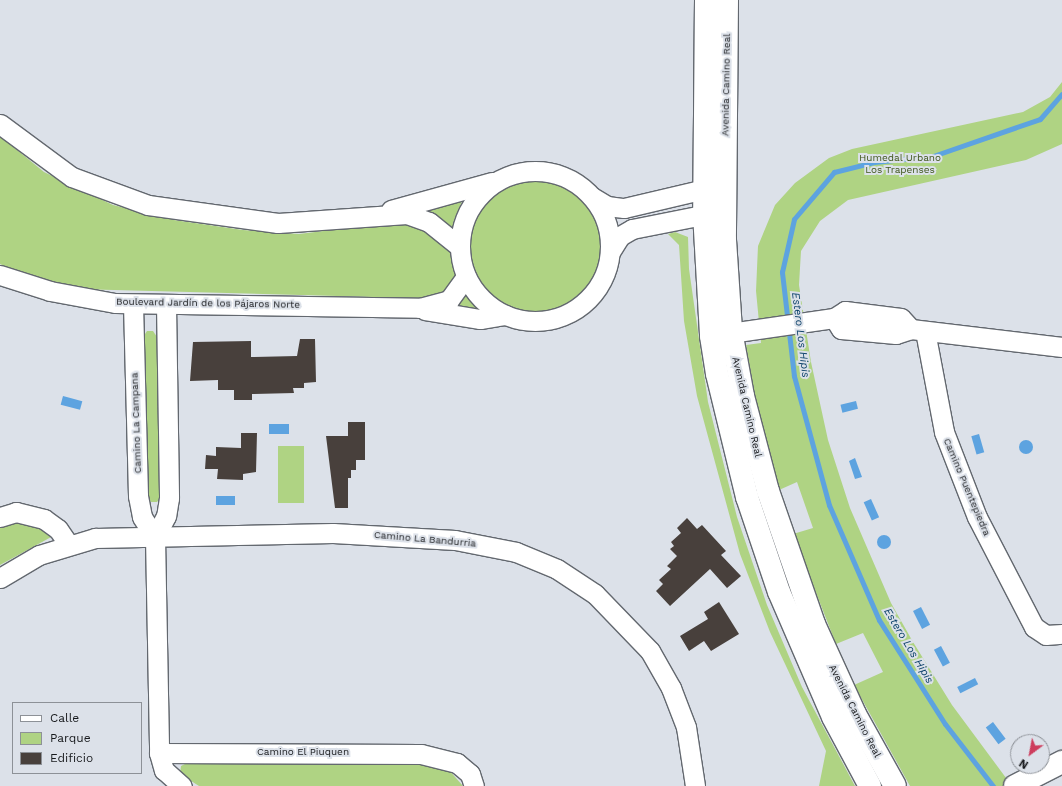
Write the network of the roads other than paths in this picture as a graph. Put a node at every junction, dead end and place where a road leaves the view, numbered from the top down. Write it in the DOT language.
graph roads {
  1 [pos="706,0"];
  2 [pos="727,0"];
  3 [pos="0,124"];
  4 [pos="496,181"];
  5 [pos="714,187"];
  6 [pos="591,196"];
  7 [pos="714,212"];
  8 [pos="384,213"];
  9 [pos="459,246"];
  10 [pos="610,252"];
  11 [pos="0,275"];
  12 [pos="466,277"];
  13 [pos="133,304"];
  14 [pos="166,304"];
  15 [pos="420,308"];
  16 [pos="506,315"];
  17 [pos="918,330"];
  18 [pos="721,334"];
  19 [pos="1062,347"];
  20 [pos="0,517"];
  21 [pos="155,537"];
  22 [pos="68,544"];
  23 [pos="0,578"];
  24 [pos="1062,634"];
  25 [pos="159,754"];
  26 [pos="1062,762"];
  27 [pos="1021,783"];
  28 [pos="182,786"];
  29 [pos="474,786"];
  30 [pos="696,786"];
  31 [pos="870,786"];
  32 [pos="895,786"];
  1 -- 5 [label="main road, Avenida Camino Real"];
  2 -- 5 [label="main road, Avenida Camino Real"];
  3 -- 8 [label="street"];
  4 -- 6 [label="street"];
  4 -- 8 [label="street"];
  4 -- 9 [label="street"];
  5 -- 6 [label="street"];
  5 -- 7 [label="main road, Avenida Camino Real"];
  6 -- 10 [label="street"];
  7 -- 10 [label="street"];
  7 -- 18 [label="main road, Avenida Camino Real"];
  8 -- 9 [label="street"];
  9 -- 12 [label="street"];
  10 -- 16 [label="street"];
  11 -- 13 [label="street, Boulevard Jardín de los Pájaros Norte"];
  12 -- 15 [label="street, Boulevard Jardín de los Pájaros Norte"];
  12 -- 16 [label="street"];
  13 -- 14 [label="street, Boulevard Jardín de los Pájaros Norte"];
  13 -- 21 [label="street, Camino La Campana"];
  14 -- 15 [label="street, Boulevard Jardín de los Pájaros Norte"];
  14 -- 21 [label="street"];
  15 -- 16 [label="street, Boulevard Jardín de los Pájaros Norte"];
  17 -- 18 [label="street"];
  17 -- 19 [label="street"];
  17 -- 24 [label="street, Camino Puentepiedra"];
  18 -- 31 [label="main road, Avenida Camino Real"];
  18 -- 32 [label="main road, Avenida Camino Real"];
  20 -- 22 [label="street"];
  21 -- 22 [label="street, Camino La Bandurria"];
  21 -- 25 [label="street"];
  21 -- 30 [label="street, Camino La Bandurria"];
  22 -- 23 [label="street, Camino La Bandurria"];
  25 -- 28 [label="street"];
  25 -- 29 [label="street, Camino El Piuquen"];
  26 -- 27 [label="main road"];
}
